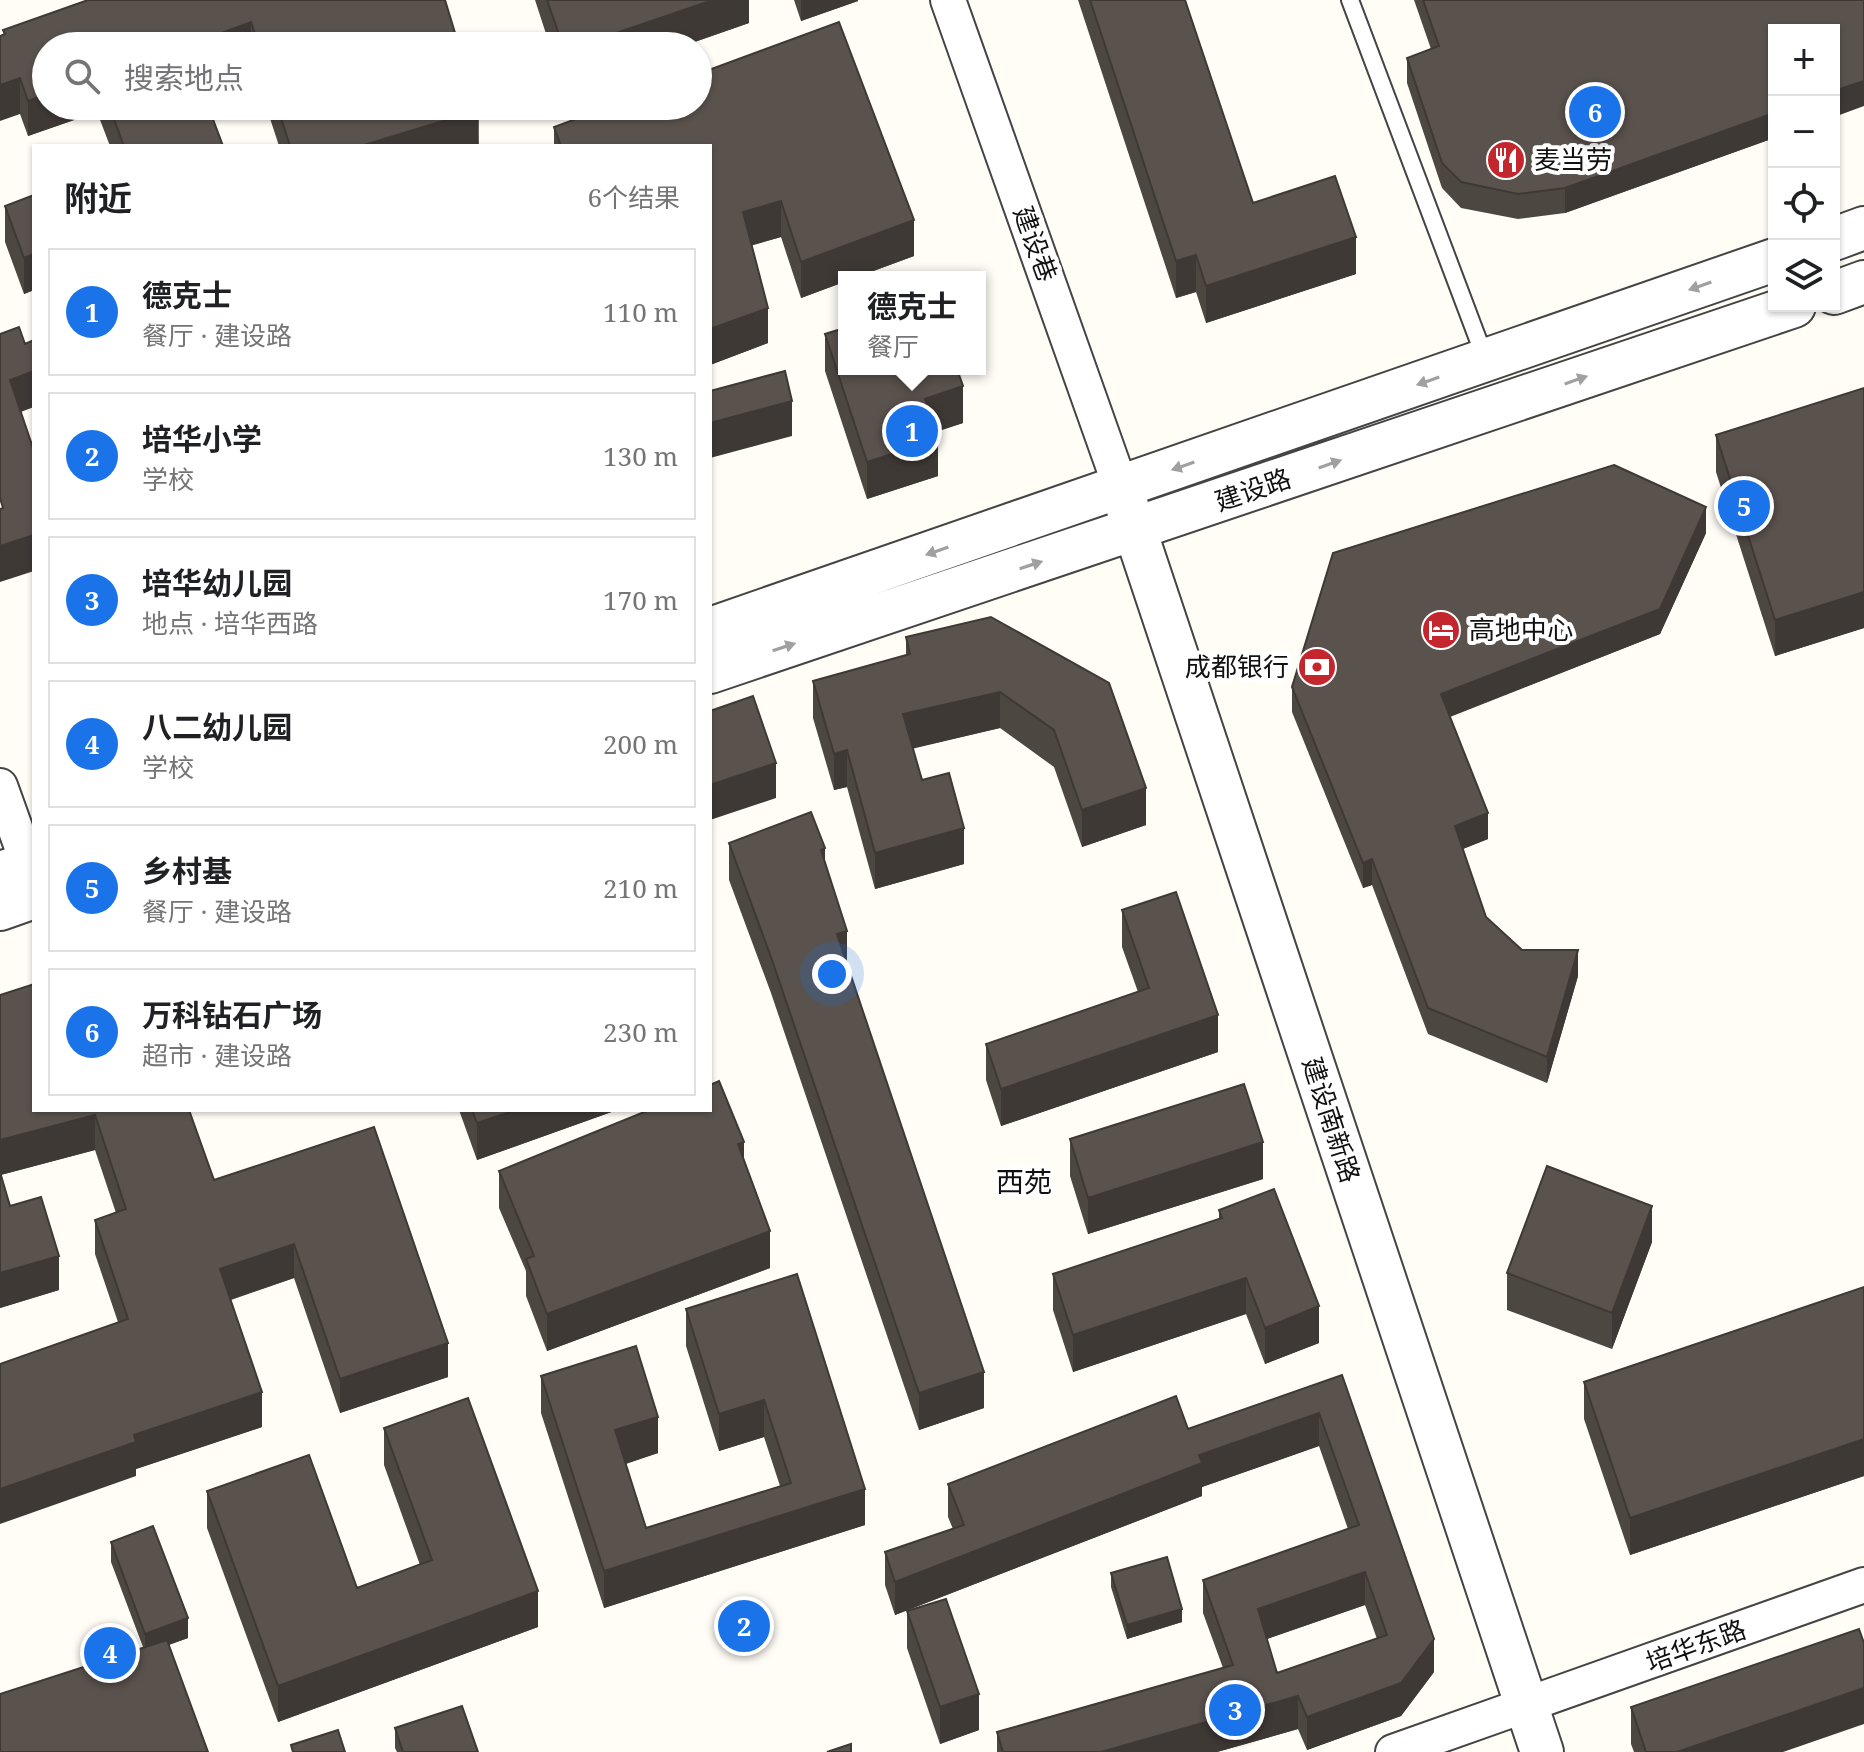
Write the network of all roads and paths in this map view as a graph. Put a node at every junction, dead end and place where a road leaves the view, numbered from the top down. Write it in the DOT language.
graph roads {
  1 [pos="948,0"];
  2 [pos="1350,0"];
  3 [pos="1864,228"];
  4 [pos="1840,237"];
  5 [pos="1768,262"];
  6 [pos="1864,282"];
  7 [pos="1840,291"];
  8 [pos="1776,312"];
  9 [pos="1486,360"];
  10 [pos="1121,488"];
  11 [pos="1136,530"];
  12 [pos="712,628"];
  13 [pos="712,671"];
  14 [pos="0,786"];
  15 [pos="24,874"];
  16 [pos="0,909"];
  17 [pos="1864,1585"];
  18 [pos="1527,1706"];
  19 [pos="1393,1752"];
  20 [pos="1542,1752"];
  1 -- 10 [label="street, 建设巷"];
  2 -- 9 [label="lane"];
  3 -- 4 [label="street"];
  5 -- 9 [label="street, 建设路, one-way"];
  6 -- 7 [label="street"];
  11 -- 8 [label="street, 建设路, one-way"];
  9 -- 10 [label="street, 建设路, one-way"];
  10 -- 11 [label="street, 建设南新路"];
  10 -- 12 [label="street, 建设路, one-way"];
  13 -- 11 [label="street, 建设路, one-way"];
  11 -- 18 [label="street, 建设南新路"];
  14 -- 15 [label="street"];
  15 -- 16 [label="street"];
  17 -- 18 [label="street, 培华东路"];
  18 -- 19 [label="street, 培华东路"];
  18 -- 20 [label="street, 建设南新路"];
}
